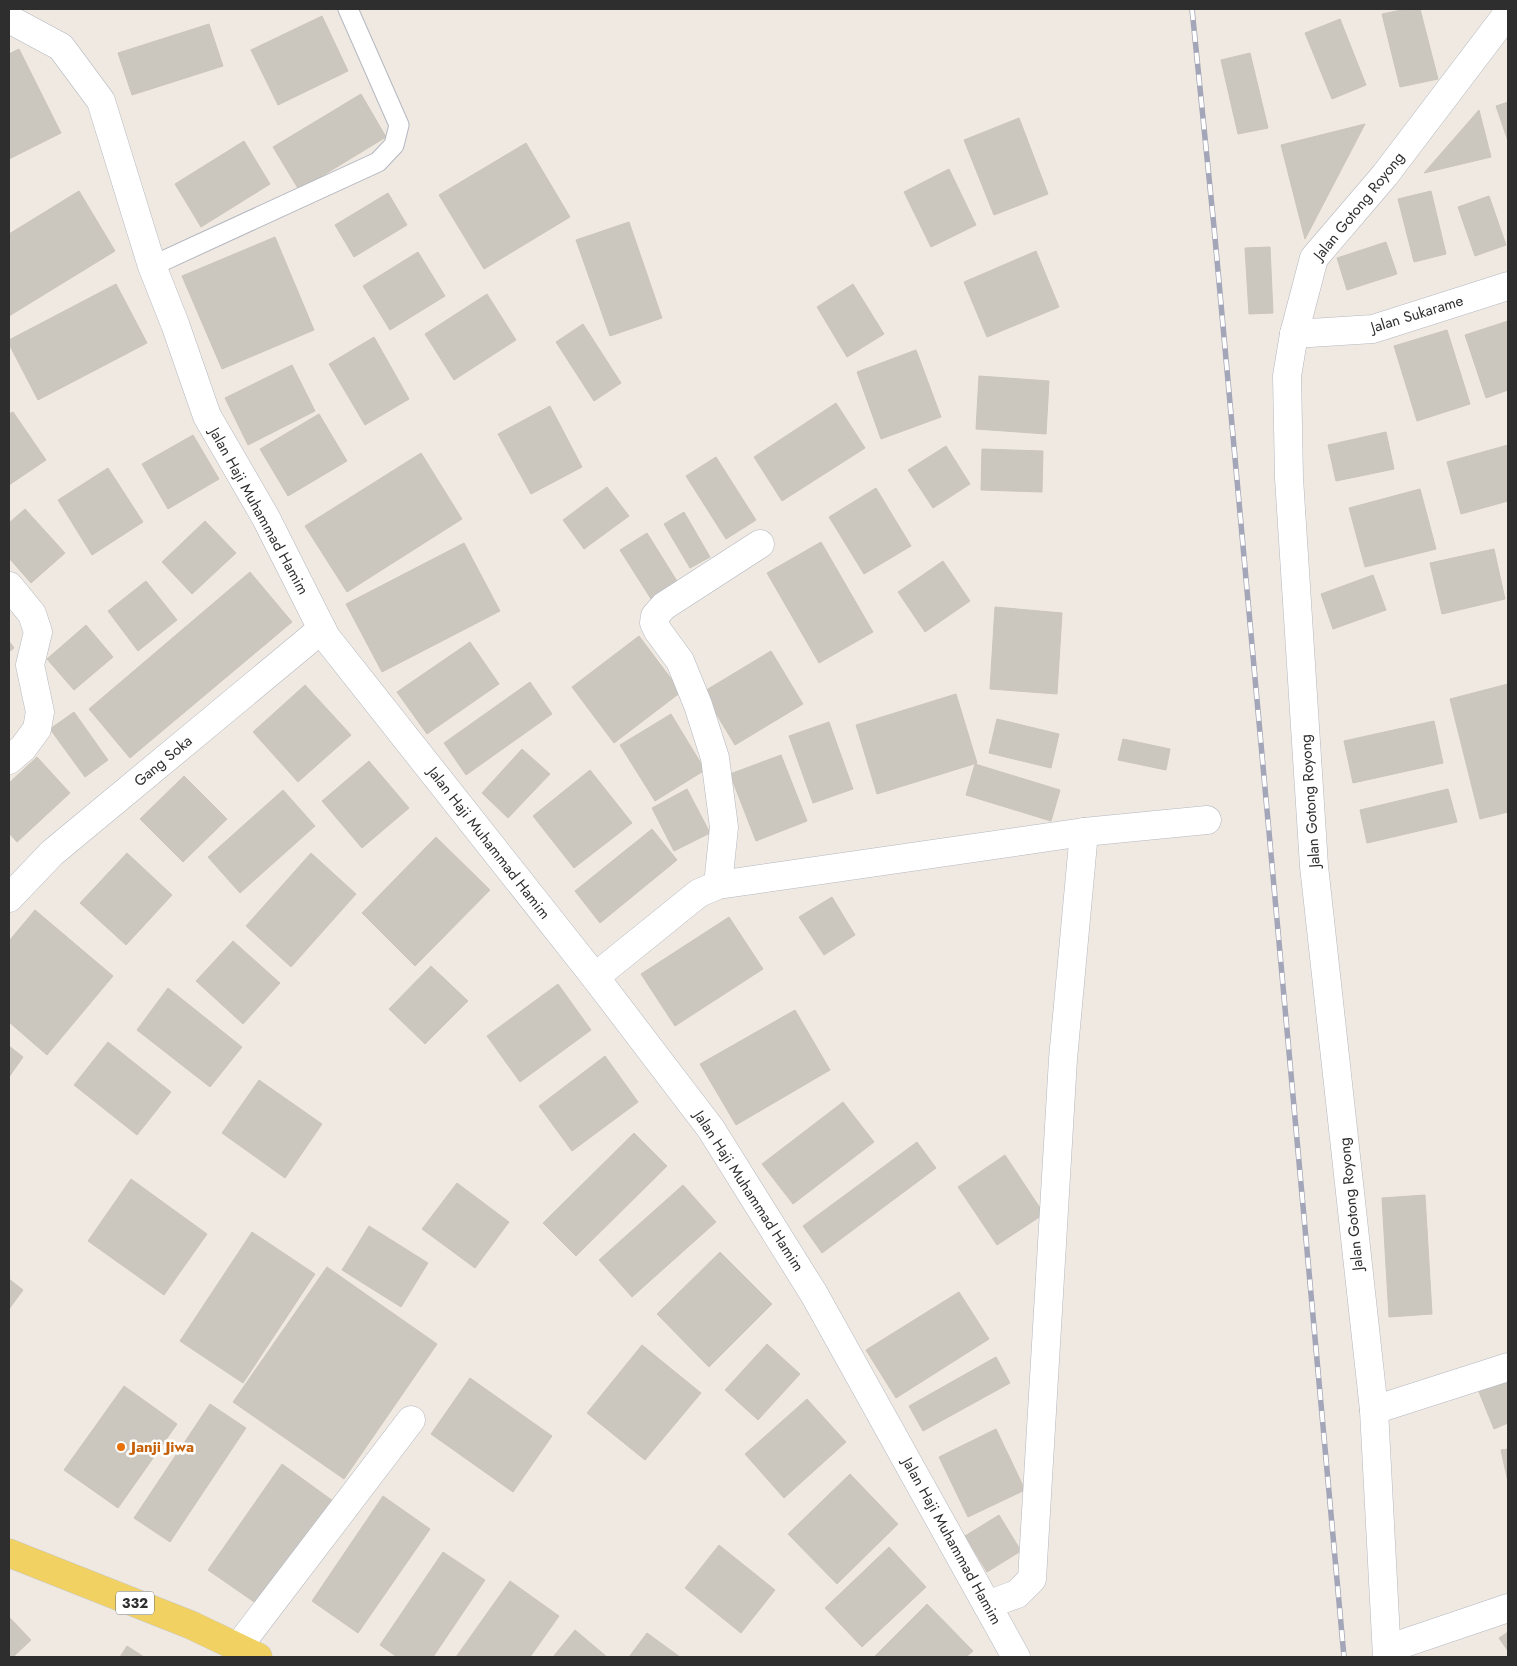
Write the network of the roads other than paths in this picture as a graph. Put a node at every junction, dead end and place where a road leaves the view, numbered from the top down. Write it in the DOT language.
graph roads {
  1 [pos="348,9"];
  2 [pos="1508,13"];
  3 [pos="9,19"];
  4 [pos="152,266"];
  5 [pos="1508,286"];
  6 [pos="1294,334"];
  7 [pos="760,544"];
  8 [pos="9,586"];
  9 [pos="322,629"];
  10 [pos="9,760"];
  11 [pos="1208,820"];
  12 [pos="1084,832"];
  13 [pos="18,872"];
  14 [pos="718,885"];
  15 [pos="9,898"];
  16 [pos="595,977"];
  17 [pos="1508,1367"];
  18 [pos="1374,1410"];
  19 [pos="411,1420"];
  20 [pos="9,1553"];
  21 [pos="987,1605"];
  22 [pos="1508,1608"];
  23 [pos="248,1652"];
  24 [pos="1387,1653"];
  25 [pos="1016,1657"];
  1 -- 4 [label="lane"];
  2 -- 6 [label="street, Jalan Gotong Royong"];
  3 -- 4 [label="street, Jalan Haji Muhammad Hamim"];
  4 -- 9 [label="street, Jalan Haji Muhammad Hamim"];
  5 -- 6 [label="street, Jalan Sukarame"];
  6 -- 18 [label="street, Jalan Gotong Royong"];
  7 -- 14 [label="street"];
  8 -- 10 [label="street"];
  9 -- 13 [label="street, Gang Soka"];
  9 -- 16 [label="street, Jalan Haji Muhammad Hamim"];
  11 -- 12 [label="street"];
  12 -- 14 [label="street"];
  12 -- 21 [label="street"];
  13 -- 15 [label="street, Gang Soka"];
  14 -- 16 [label="street"];
  16 -- 21 [label="street, Jalan Haji Muhammad Hamim"];
  17 -- 18 [label="street"];
  18 -- 24 [label="street, Jalan Gotong Royong"];
  19 -- 23 [label="street"];
  20 -- 23 [label="main road, 332"];
  21 -- 25 [label="street, Jalan Haji Muhammad Hamim"];
  22 -- 24 [label="street"];
}
